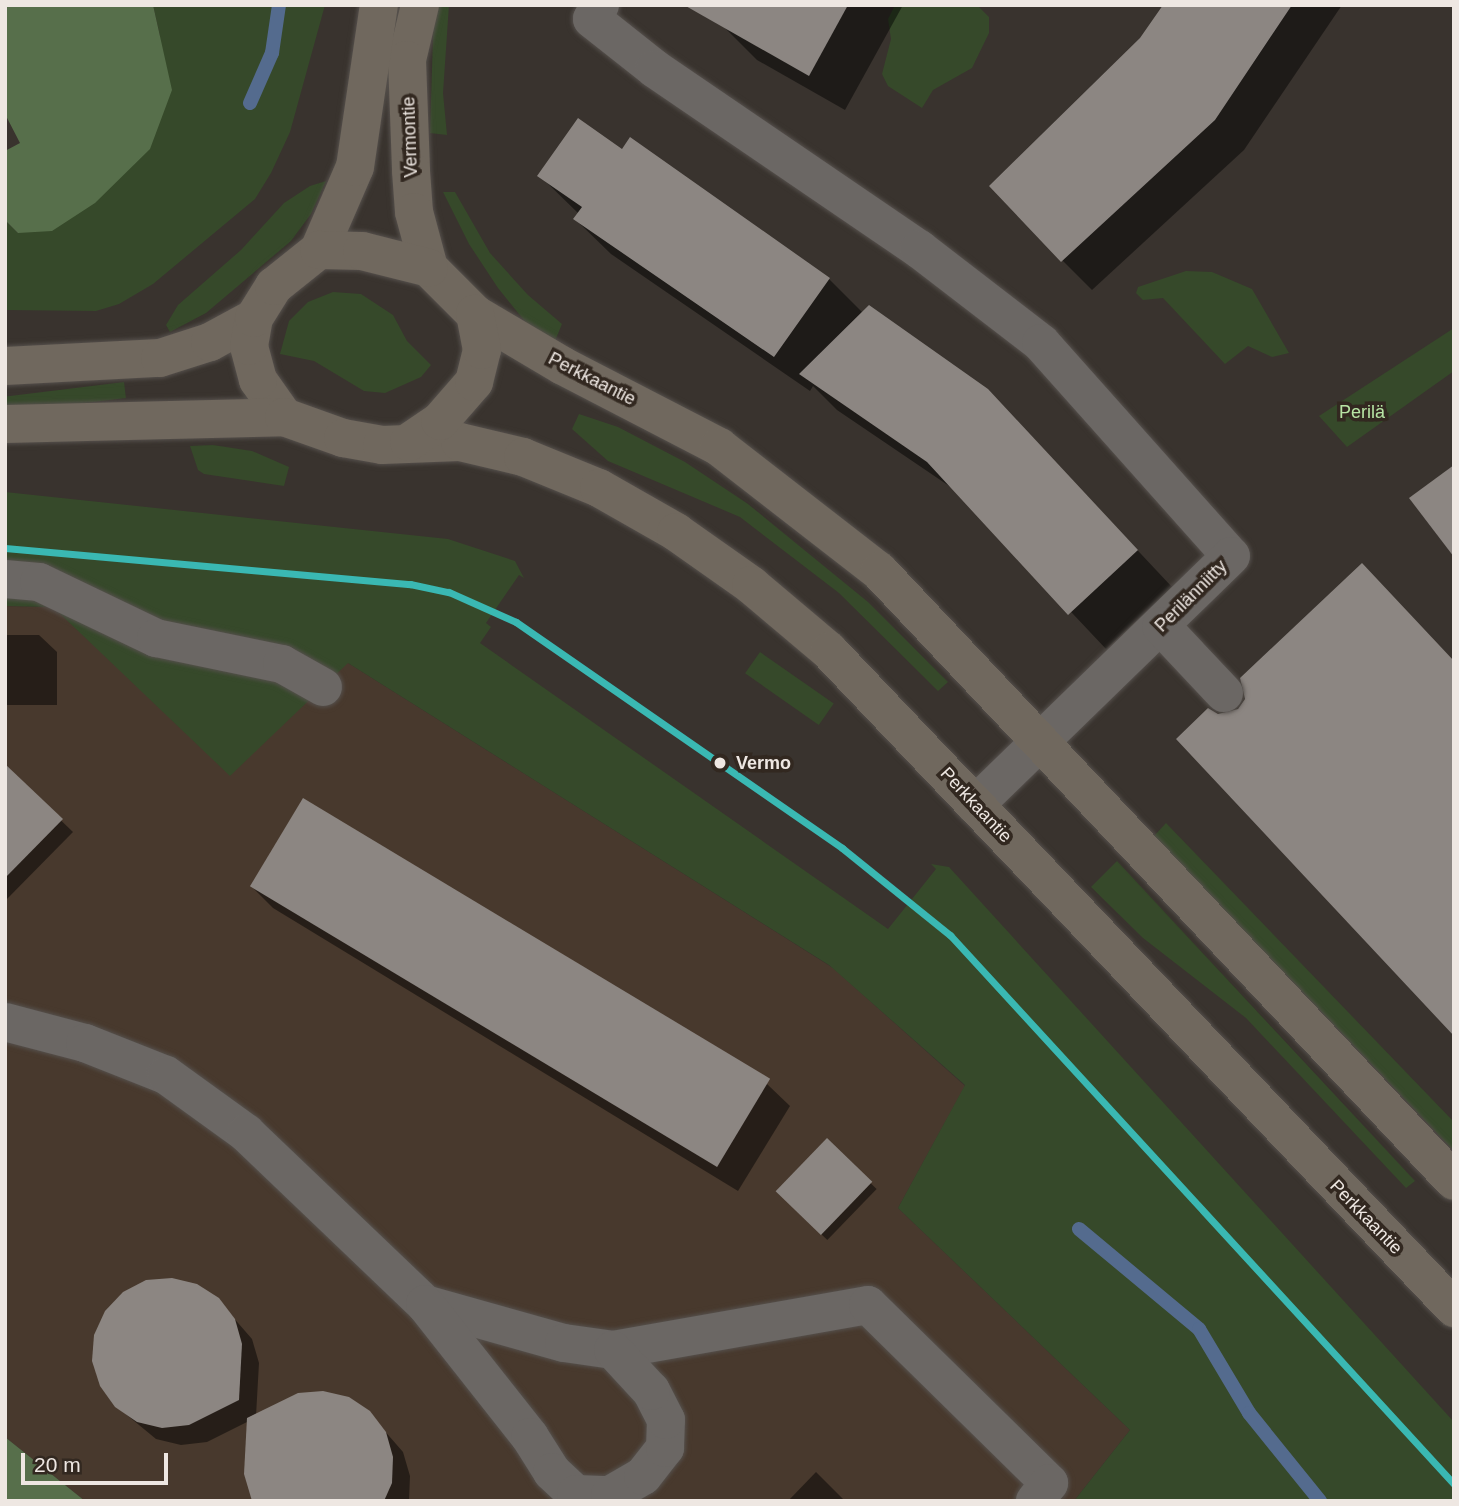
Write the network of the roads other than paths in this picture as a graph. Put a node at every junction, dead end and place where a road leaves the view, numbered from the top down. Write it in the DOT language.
graph roads {
  1 [pos="379,5"];
  2 [pos="420,5"];
  3 [pos="600,5"];
  4 [pos="319,250"];
  5 [pos="429,268"];
  6 [pos="475,314"];
  7 [pos="254,318"];
  8 [pos="5,366"];
  9 [pos="284,417"];
  10 [pos="5,424"];
  11 [pos="409,442"];
  12 [pos="5,579"];
  13 [pos="1161,626"];
  14 [pos="323,687"];
  15 [pos="1224,693"];
  16 [pos="1040,745"];
  17 [pos="975,805"];
  18 [pos="5,1022"];
  19 [pos="1454,1181"];
  20 [pos="1449,1294"];
  21 [pos="425,1304"];
  22 [pos="614,1350"];
  23 [pos="1035,1501"];
  1 -- 4 [label="main road"];
  2 -- 5 [label="main road, Vermontie"];
  3 -- 13 [label="street, Perilänniitty"];
  4 -- 5 [label="main road"];
  4 -- 7 [label="main road"];
  5 -- 6 [label="main road"];
  6 -- 11 [label="main road"];
  6 -- 16 [label="main road, Perkkaantie"];
  7 -- 8 [label="main road"];
  7 -- 9 [label="main road"];
  9 -- 10 [label="main road"];
  9 -- 11 [label="main road"];
  11 -- 17 [label="main road, Perkkaantie"];
  12 -- 14 [label="street"];
  13 -- 15 [label="street"];
  13 -- 16 [label="street, Perilänniitty"];
  16 -- 17 [label="street, Perilänniitty"];
  16 -- 19 [label="main road, Perkkaantie"];
  17 -- 20 [label="main road, Perkkaantie"];
  18 -- 21 [label="street"];
  21 -- 22 [label="street"];
  21 -- 22 [label="street"];
  22 -- 23 [label="street"];
}
